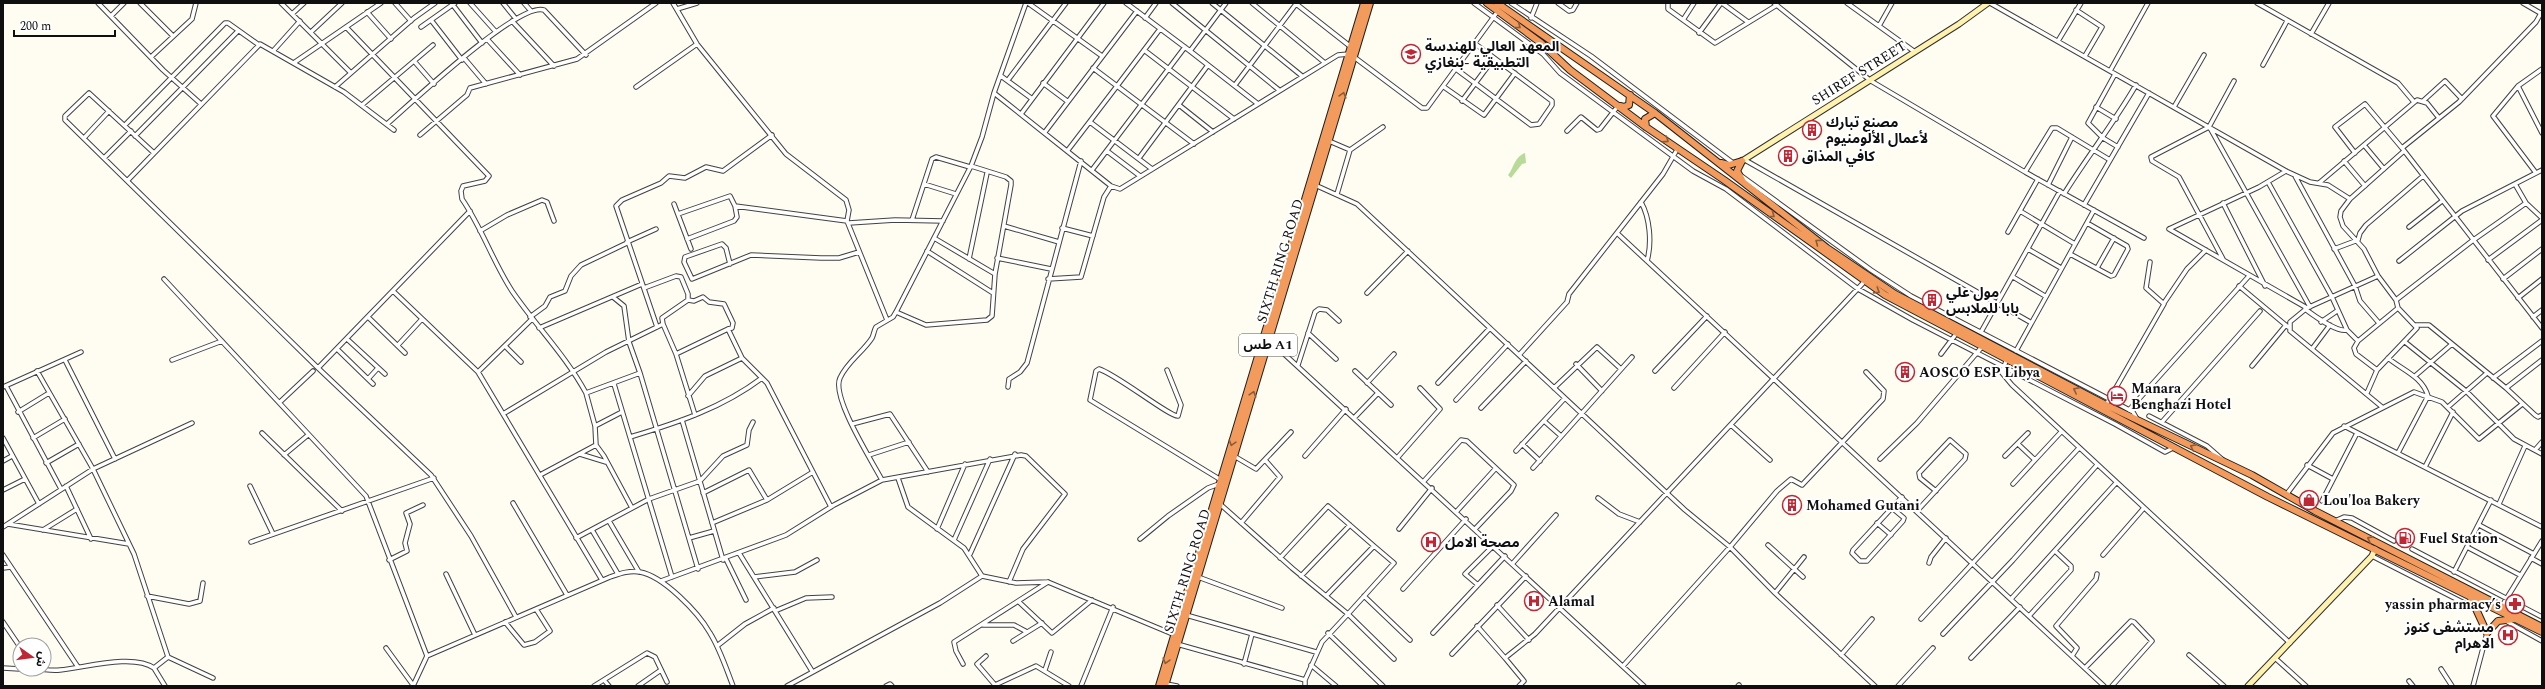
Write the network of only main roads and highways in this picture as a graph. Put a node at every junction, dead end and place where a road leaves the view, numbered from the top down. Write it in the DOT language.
graph roads {
  1 [pos="1364,3"];
  2 [pos="1370,3"];
  3 [pos="1487,3"];
  4 [pos="1497,3"];
  5 [pos="1989,3"];
  6 [pos="1351,55"];
  7 [pos="1630,95"];
  8 [pos="1618,106"];
  9 [pos="1655,113"];
  10 [pos="1646,127"];
  11 [pos="1744,160"];
  12 [pos="1717,161"];
  13 [pos="1745,185"];
  14 [pos="1277,302"];
  15 [pos="1959,332"];
  16 [pos="2252,475"];
  17 [pos="2246,485"];
  18 [pos="2272,486"];
  19 [pos="2268,497"];
  20 [pos="2375,548"];
  21 [pos="2470,596"];
  22 [pos="2515,618"];
  23 [pos="2542,627"];
  24 [pos="2542,632"];
  25 [pos="1177,636"];
  26 [pos="1165,685"];
  27 [pos="1159,686"];
  28 [pos="2248,686"];
  1 -- 6 [label="highway, SIXTH RING ROAD / طس A1"];
  2 -- 6 [label="highway, SIXTH RING ROAD / طس A1"];
  3 -- 8 [label="highway, one-way"];
  4 -- 7 [label="highway"];
  5 -- 11 [label="main road, SHIREF STREET"];
  6 -- 14 [label="highway, SIXTH RING ROAD / طس A1"];
  14 -- 6 [label="highway, SIXTH RING ROAD / طس A1, one-way"];
  7 -- 8 [label="highway"];
  7 -- 9 [label="highway"];
  8 -- 10 [label="highway"];
  9 -- 10 [label="highway"];
  9 -- 12 [label="highway"];
  10 -- 15 [label="highway, one-way"];
  11 -- 12 [label="highway"];
  11 -- 13 [label="highway"];
  12 -- 13 [label="highway"];
  15 -- 13 [label="highway, one-way"];
  14 -- 25 [label="highway, SIXTH RING ROAD / طس A1, one-way"];
  25 -- 14 [label="highway, SIXTH RING ROAD / طس A1, one-way"];
  16 -- 15 [label="highway, one-way"];
  15 -- 17 [label="highway"];
  16 -- 17 [label="highway"];
  16 -- 18 [label="highway"];
  17 -- 19 [label="highway"];
  18 -- 19 [label="highway"];
  23 -- 18 [label="highway, one-way"];
  19 -- 20 [label="highway"];
  20 -- 21 [label="highway"];
  20 -- 28 [label="main road"];
  21 -- 22 [label="highway"];
  21 -- 22 [label="highway"];
  22 -- 24 [label="highway"];
  25 -- 26 [label="highway, SIXTH RING ROAD / طس A1"];
  25 -- 27 [label="highway, SIXTH RING ROAD / طس A1, one-way"];
}
